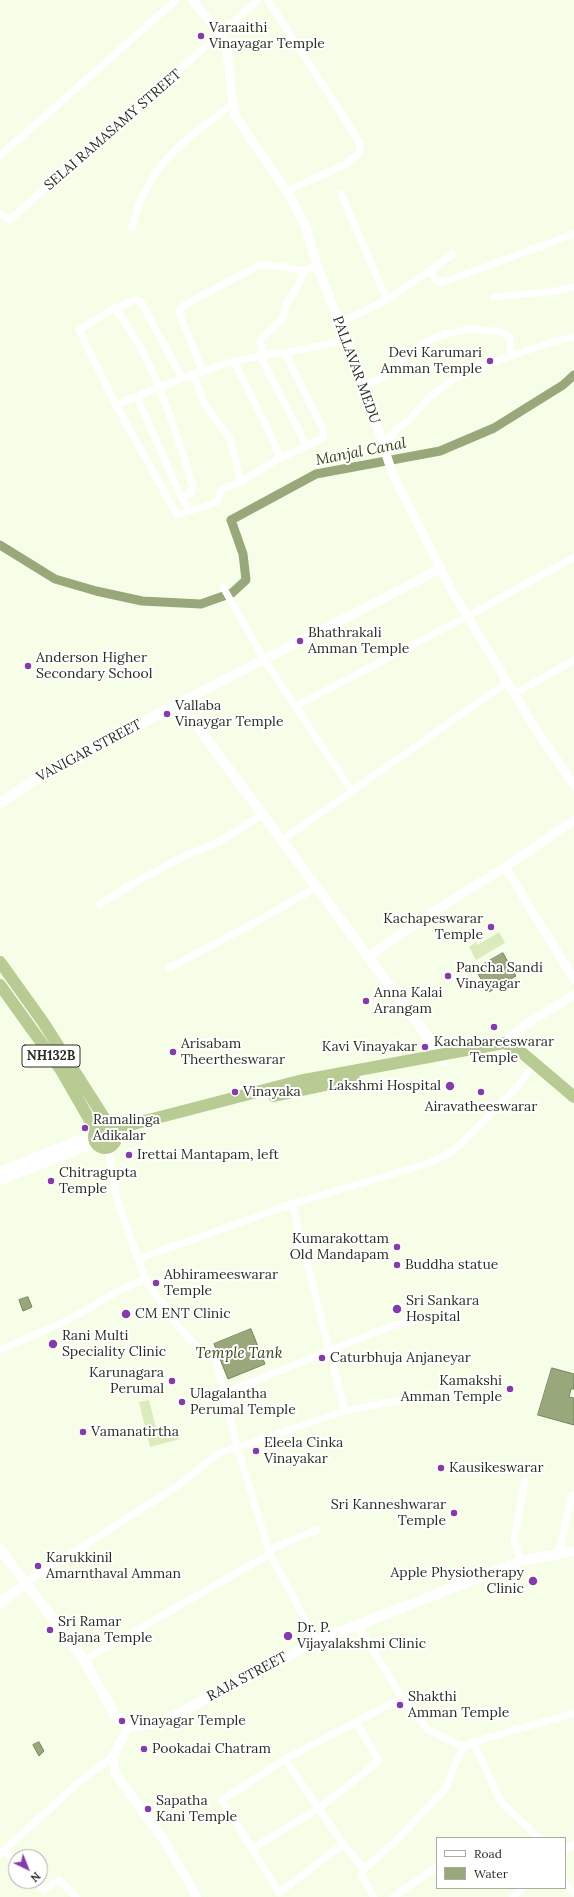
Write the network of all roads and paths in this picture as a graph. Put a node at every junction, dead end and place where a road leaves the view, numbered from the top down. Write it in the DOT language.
graph roads {
  1 [pos="176,0"];
  2 [pos="192,0"];
  3 [pos="258,0"];
  4 [pos="268,0"];
  5 [pos="221,34"];
  6 [pos="233,104"];
  7 [pos="0,156"];
  8 [pos="286,191"];
  9 [pos="341,194"];
  10 [pos="2,216"];
  11 [pos="132,228"];
  12 [pos="574,234"];
  13 [pos="453,254"];
  14 [pos="317,265"];
  15 [pos="304,271"];
  16 [pos="429,271"];
  17 [pos="574,287"];
  18 [pos="494,297"];
  19 [pos="387,300"];
  20 [pos="116,308"];
  21 [pos="340,323"];
  22 [pos="574,337"];
  23 [pos="346,339"];
  24 [pos="285,353"];
  25 [pos="262,355"];
  26 [pos="511,356"];
  27 [pos="234,362"];
  28 [pos="203,372"];
  29 [pos="192,375"];
  30 [pos="182,378"];
  31 [pos="363,385"];
  32 [pos="159,387"];
  33 [pos="137,397"];
  34 [pos="116,405"];
  35 [pos="384,445"];
  36 [pos="307,446"];
  37 [pos="280,458"];
  38 [pos="241,482"];
  39 [pos="181,497"];
  40 [pos="189,510"];
  41 [pos="574,557"];
  42 [pos="441,568"];
  43 [pos="223,587"];
  44 [pos="468,616"];
  45 [pos="264,659"];
  46 [pos="574,660"];
  47 [pos="506,683"];
  48 [pos="514,694"];
  49 [pos="180,703"];
  50 [pos="296,706"];
  51 [pos="574,785"];
  52 [pos="352,791"];
  53 [pos="0,803"];
  54 [pos="263,814"];
  55 [pos="574,820"];
  56 [pos="282,840"];
  57 [pos="505,867"];
  58 [pos="317,887"];
  59 [pos="99,905"];
  60 [pos="368,957"];
  61 [pos="0,962"];
  62 [pos="169,968"];
  63 [pos="574,979"];
  64 [pos="0,985"];
  65 [pos="574,995"];
  66 [pos="525,1026"];
  67 [pos="502,1046"];
  68 [pos="520,1051"];
  69 [pos="442,1058"];
  70 [pos="531,1068"];
  71 [pos="574,1097"];
  72 [pos="574,1104"];
  73 [pos="113,1130"];
  74 [pos="95,1136"];
  75 [pos="108,1147"];
  76 [pos="0,1172"];
  77 [pos="0,1180"];
  78 [pos="292,1204"];
  79 [pos="138,1259"];
  80 [pos="145,1279"];
  81 [pos="455,1311"];
  82 [pos="0,1350"];
  83 [pos="329,1352"];
  84 [pos="449,1391"];
  85 [pos="225,1393"];
  86 [pos="346,1411"];
  87 [pos="237,1448"];
  88 [pos="525,1481"];
  89 [pos="572,1496"];
  90 [pos="317,1530"];
  91 [pos="0,1548"];
  92 [pos="574,1550"];
  93 [pos="270,1552"];
  94 [pos="559,1553"];
  95 [pos="521,1561"];
  96 [pos="27,1582"];
  97 [pos="0,1603"];
  98 [pos="358,1625"];
  99 [pos="317,1641"];
  100 [pos="84,1660"];
  101 [pos="402,1698"];
  102 [pos="574,1713"];
  103 [pos="356,1722"];
  104 [pos="128,1727"];
  105 [pos="473,1742"];
  106 [pos="464,1746"];
  107 [pos="113,1756"];
  108 [pos="285,1759"];
  109 [pos="318,1809"];
  110 [pos="538,1837"];
  111 [pos="343,1844"];
  112 [pos="574,1844"];
  113 [pos="253,1848"];
  114 [pos="566,1850"];
  115 [pos="2,1852"];
  116 [pos="436,1868"];
  117 [pos="364,1870"];
  118 [pos="566,1885"];
  119 [pos="48,1887"];
  120 [pos="522,1889"];
  121 [pos="574,1893"];
  122 [pos="76,1897"];
  123 [pos="197,1897"];
  124 [pos="374,1897"];
  125 [pos="393,1897"];
  126 [pos="513,1897"];
  1 -- 7 [label="street"];
  2 -- 5 [label="street"];
  3 -- 5 [label="street, SELAI RAMASAMY STREET"];
  4 -- 8 [label="street"];
  5 -- 6 [label="street, PALLAVAR MEDU"];
  5 -- 10 [label="street, SELAI RAMASAMY STREET"];
  6 -- 8 [label="street, PALLAVAR MEDU"];
  6 -- 11 [label="street"];
  8 -- 14 [label="street, PALLAVAR MEDU"];
  9 -- 19 [label="street"];
  12 -- 16 [label="street"];
  13 -- 16 [label="street"];
  14 -- 15 [label="street"];
  14 -- 21 [label="street, PALLAVAR MEDU"];
  15 -- 25 [label="street"];
  15 -- 28 [label="street"];
  16 -- 19 [label="street"];
  17 -- 18 [label="street"];
  19 -- 21 [label="street"];
  20 -- 30 [label="street"];
  20 -- 32 [label="street"];
  20 -- 34 [label="street"];
  21 -- 23 [label="street, PALLAVAR MEDU"];
  22 -- 26 [label="street"];
  23 -- 24 [label="street"];
  23 -- 31 [label="street, PALLAVAR MEDU"];
  24 -- 25 [label="street"];
  24 -- 36 [label="street"];
  25 -- 27 [label="street"];
  25 -- 36 [label="street"];
  26 -- 31 [label="street"];
  26 -- 35 [label="street"];
  27 -- 28 [label="street"];
  27 -- 37 [label="street"];
  28 -- 29 [label="street"];
  29 -- 30 [label="street"];
  29 -- 38 [label="street"];
  30 -- 32 [label="street"];
  31 -- 35 [label="street, PALLAVAR MEDU"];
  32 -- 33 [label="street"];
  32 -- 39 [label="street"];
  33 -- 34 [label="street"];
  33 -- 39 [label="street"];
  34 -- 40 [label="street"];
  35 -- 42 [label="street, PALLAVAR MEDU"];
  36 -- 37 [label="street"];
  37 -- 38 [label="street"];
  38 -- 40 [label="street"];
  39 -- 40 [label="street"];
  41 -- 44 [label="street"];
  42 -- 44 [label="street, PALLAVAR MEDU"];
  42 -- 45 [label="street"];
  43 -- 45 [label="street"];
  44 -- 47 [label="street, PALLAVAR MEDU"];
  44 -- 50 [label="street"];
  45 -- 49 [label="street"];
  45 -- 50 [label="street"];
  46 -- 48 [label="street"];
  47 -- 48 [label="street, PALLAVAR MEDU"];
  47 -- 52 [label="street"];
  48 -- 51 [label="street, PALLAVAR MEDU"];
  49 -- 53 [label="main road, VANIGAR STREET"];
  49 -- 54 [label="main road"];
  50 -- 52 [label="street"];
  52 -- 56 [label="street"];
  54 -- 56 [label="main road"];
  54 -- 59 [label="street"];
  55 -- 57 [label="street"];
  56 -- 58 [label="main road"];
  57 -- 60 [label="street"];
  57 -- 63 [label="street"];
  58 -- 60 [label="main road"];
  58 -- 62 [label="street"];
  60 -- 69 [label="main road"];
  61 -- 73 [label="highway"];
  64 -- 74 [label="highway, NH132B"];
  65 -- 66 [label="street"];
  66 -- 67 [label="street"];
  66 -- 68 [label="street"];
  67 -- 68 [label="highway"];
  67 -- 69 [label="highway"];
  67 -- 70 [label="highway"];
  68 -- 71 [label="highway"];
  69 -- 73 [label="highway"];
  70 -- 72 [label="highway"];
  70 -- 78 [label="street"];
  73 -- 74 [label="highway"];
  73 -- 75 [label="highway"];
  74 -- 75 [label="highway"];
  74 -- 76 [label="main road"];
  74 -- 77 [label="main road"];
  75 -- 79 [label="street"];
  78 -- 79 [label="street"];
  78 -- 83 [label="street"];
  79 -- 80 [label="street"];
  80 -- 82 [label="street"];
  80 -- 85 [label="street"];
  81 -- 83 [label="street"];
  83 -- 85 [label="street"];
  83 -- 86 [label="street"];
  84 -- 86 [label="street"];
  85 -- 87 [label="street"];
  86 -- 87 [label="street"];
  87 -- 93 [label="street"];
  87 -- 96 [label="street"];
  88 -- 95 [label="street"];
  89 -- 94 [label="street"];
  90 -- 93 [label="street"];
  91 -- 96 [label="main road"];
  92 -- 94 [label="main road, RAJA STREET"];
  93 -- 99 [label="street"];
  93 -- 100 [label="street"];
  94 -- 95 [label="main road, RAJA STREET"];
  95 -- 98 [label="main road, RAJA STREET"];
  96 -- 97 [label="main road"];
  96 -- 100 [label="main road"];
  98 -- 99 [label="main road, RAJA STREET"];
  98 -- 101 [label="street"];
  99 -- 104 [label="main road, RAJA STREET"];
  100 -- 104 [label="main road"];
  101 -- 103 [label="street"];
  101 -- 106 [label="street"];
  102 -- 105 [label="street"];
  103 -- 108 [label="street"];
  103 -- 109 [label="street"];
  104 -- 107 [label="street"];
  105 -- 106 [label="street"];
  105 -- 110 [label="street"];
  106 -- 117 [label="street"];
  107 -- 115 [label="street"];
  107 -- 123 [label="street"];
  108 -- 109 [label="street"];
  108 -- 113 [label="street"];
  109 -- 111 [label="street"];
  109 -- 113 [label="street"];
  111 -- 113 [label="street"];
  111 -- 117 [label="street"];
  112 -- 114 [label="street"];
  116 -- 125 [label="street"];
  117 -- 124 [label="street"];
  118 -- 121 [label="street"];
  119 -- 122 [label="street"];
  120 -- 126 [label="street"];
}
